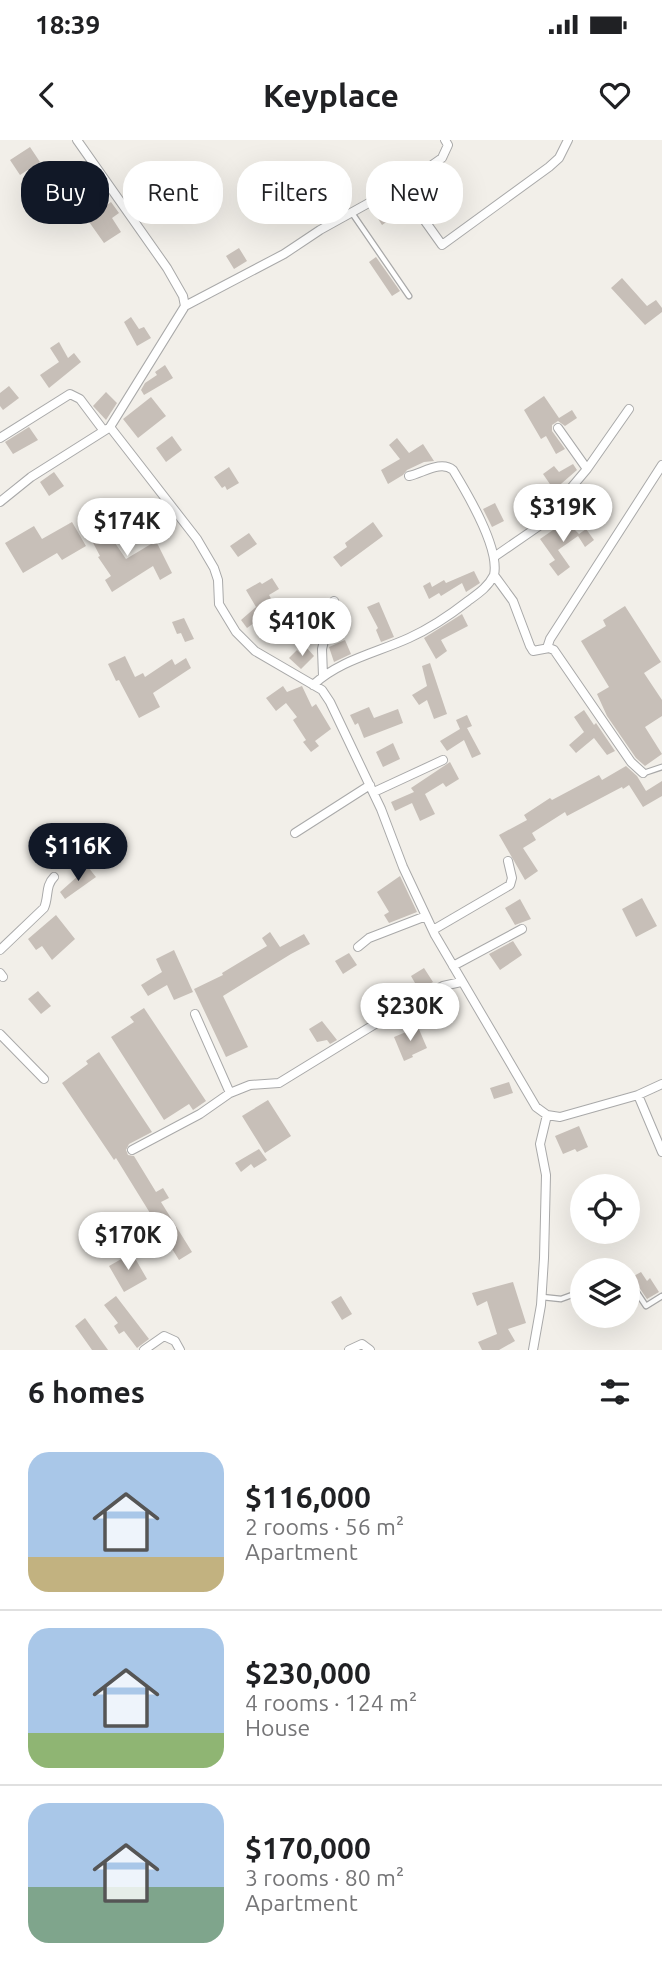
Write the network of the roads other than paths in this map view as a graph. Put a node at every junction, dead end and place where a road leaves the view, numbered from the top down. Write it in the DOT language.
graph roads {
  1 [pos="78,140"];
  2 [pos="445,140"];
  3 [pos="568,140"];
  4 [pos="438,161"];
  5 [pos="366,204"];
  6 [pos="352,212"];
  7 [pos="333,224"];
  8 [pos="427,224"];
  9 [pos="409,296"];
  10 [pos="186,306"];
  11 [pos="629,409"];
  12 [pos="558,428"];
  13 [pos="107,429"];
  14 [pos="0,438"];
  15 [pos="662,466"];
  16 [pos="587,469"];
  17 [pos="409,476"];
  18 [pos="0,502"];
  19 [pos="494,557"];
  20 [pos="494,575"];
  21 [pos="334,601"];
  22 [pos="547,648"];
  23 [pos="323,676"];
  24 [pos="313,685"];
  25 [pos="443,760"];
  26 [pos="662,767"];
  27 [pos="643,773"];
  28 [pos="372,789"];
  29 [pos="295,833"];
  30 [pos="508,861"];
  31 [pos="54,877"];
  32 [pos="426,916"];
  33 [pos="522,929"];
  34 [pos="433,930"];
  35 [pos="358,947"];
  36 [pos="0,950"];
  37 [pos="453,967"];
  38 [pos="461,982"];
  39 [pos="195,1014"];
  40 [pos="0,1034"];
  41 [pos="44,1079"];
  42 [pos="662,1084"];
  43 [pos="230,1093"];
  44 [pos="638,1095"];
  45 [pos="547,1115"];
  46 [pos="132,1150"];
  47 [pos="662,1152"];
  48 [pos="570,1296"];
  49 [pos="542,1297"];
  50 [pos="640,1297"];
  51 [pos="662,1297"];
  52 [pos="144,1350"];
  53 [pos="180,1350"];
  54 [pos="349,1350"];
  55 [pos="370,1350"];
  56 [pos="533,1350"];
  1 -- 10 [label="street"];
  2 -- 4 [label="street"];
  3 -- 8 [label="street"];
  5 -- 6 [label="street"];
  6 -- 9 [label="lane"];
  7 -- 10 [label="street"];
  10 -- 13 [label="street"];
  11 -- 16 [label="street"];
  12 -- 16 [label="street"];
  13 -- 14 [label="street"];
  13 -- 18 [label="street"];
  13 -- 24 [label="street"];
  15 -- 22 [label="street"];
  16 -- 19 [label="street"];
  17 -- 19 [label="street"];
  19 -- 20 [label="street"];
  20 -- 22 [label="street"];
  20 -- 23 [label="street"];
  21 -- 23 [label="street"];
  22 -- 27 [label="street"];
  23 -- 24 [label="street"];
  24 -- 28 [label="street"];
  25 -- 28 [label="street"];
  26 -- 27 [label="lane"];
  28 -- 29 [label="street"];
  28 -- 32 [label="street"];
  30 -- 34 [label="street"];
  31 -- 36 [label="street"];
  32 -- 34 [label="street"];
  32 -- 35 [label="street"];
  33 -- 37 [label="street"];
  34 -- 37 [label="street"];
  37 -- 38 [label="street"];
  38 -- 43 [label="street"];
  38 -- 45 [label="street"];
  39 -- 43 [label="street"];
  40 -- 41 [label="street"];
  42 -- 44 [label="street"];
  43 -- 46 [label="street"];
  44 -- 45 [label="street"];
  44 -- 47 [label="street"];
  45 -- 49 [label="street"];
  48 -- 49 [label="lane"];
  49 -- 56 [label="street"];
  50 -- 51 [label="lane"];
  52 -- 53 [label="street"];
  54 -- 55 [label="street"];
}
